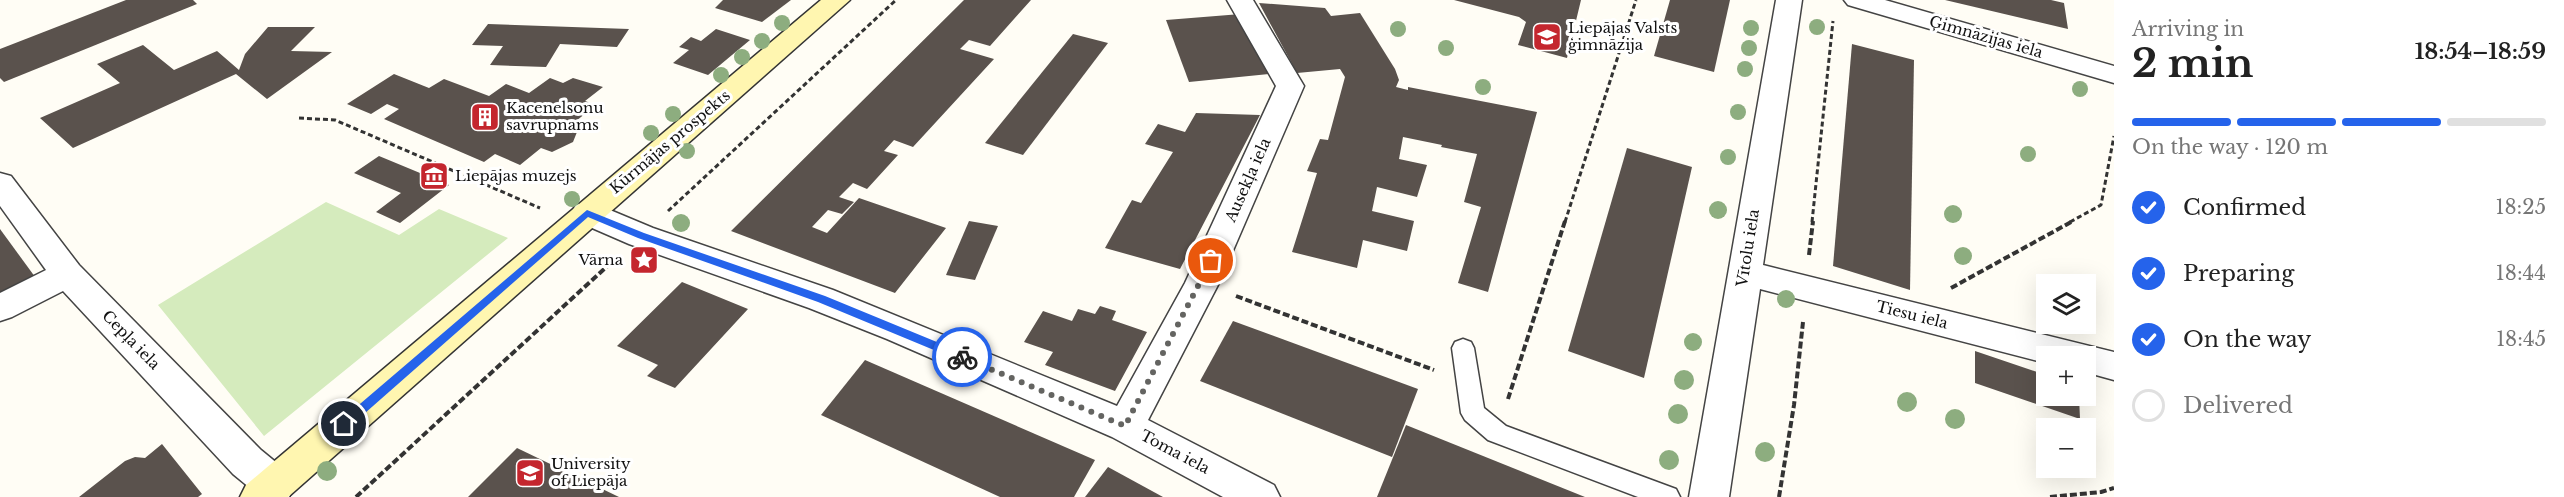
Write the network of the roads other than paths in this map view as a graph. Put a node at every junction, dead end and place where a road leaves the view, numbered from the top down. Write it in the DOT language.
graph roads {
  1 [pos="837,0"];
  2 [pos="1240,0"];
  3 [pos="1789,0"];
  4 [pos="1857,0"];
  5 [pos="2114,75"];
  6 [pos="0,183"];
  7 [pos="587,213"];
  8 [pos="1744,273"];
  9 [pos="67,274"];
  10 [pos="0,308"];
  11 [pos="2036,346"];
  12 [pos="1463,348"];
  13 [pos="2096,361"];
  14 [pos="2114,366"];
  15 [pos="1125,426"];
  16 [pos="267,491"];
  17 [pos="1260,497"];
  18 [pos="1667,497"];
  19 [pos="1709,497"];
  1 -- 7 [label="main road, Kūrmājas prospekts"];
  2 -- 15 [label="street, Ausekļa iela"];
  3 -- 8 [label="street, Vītolu iela"];
  4 -- 5 [label="street, Ģimnāzijas iela"];
  6 -- 9 [label="street, Cepļa iela"];
  7 -- 15 [label="street, Toma iela"];
  7 -- 16 [label="main road, Kūrmājas prospekts"];
  8 -- 11 [label="street, Tiesu iela"];
  8 -- 19 [label="street, Vītolu iela"];
  9 -- 10 [label="street"];
  9 -- 16 [label="street, Cepļa iela"];
  12 -- 18 [label="lane"];
  13 -- 14 [label="street"];
  15 -- 17 [label="street, Toma iela"];
}
